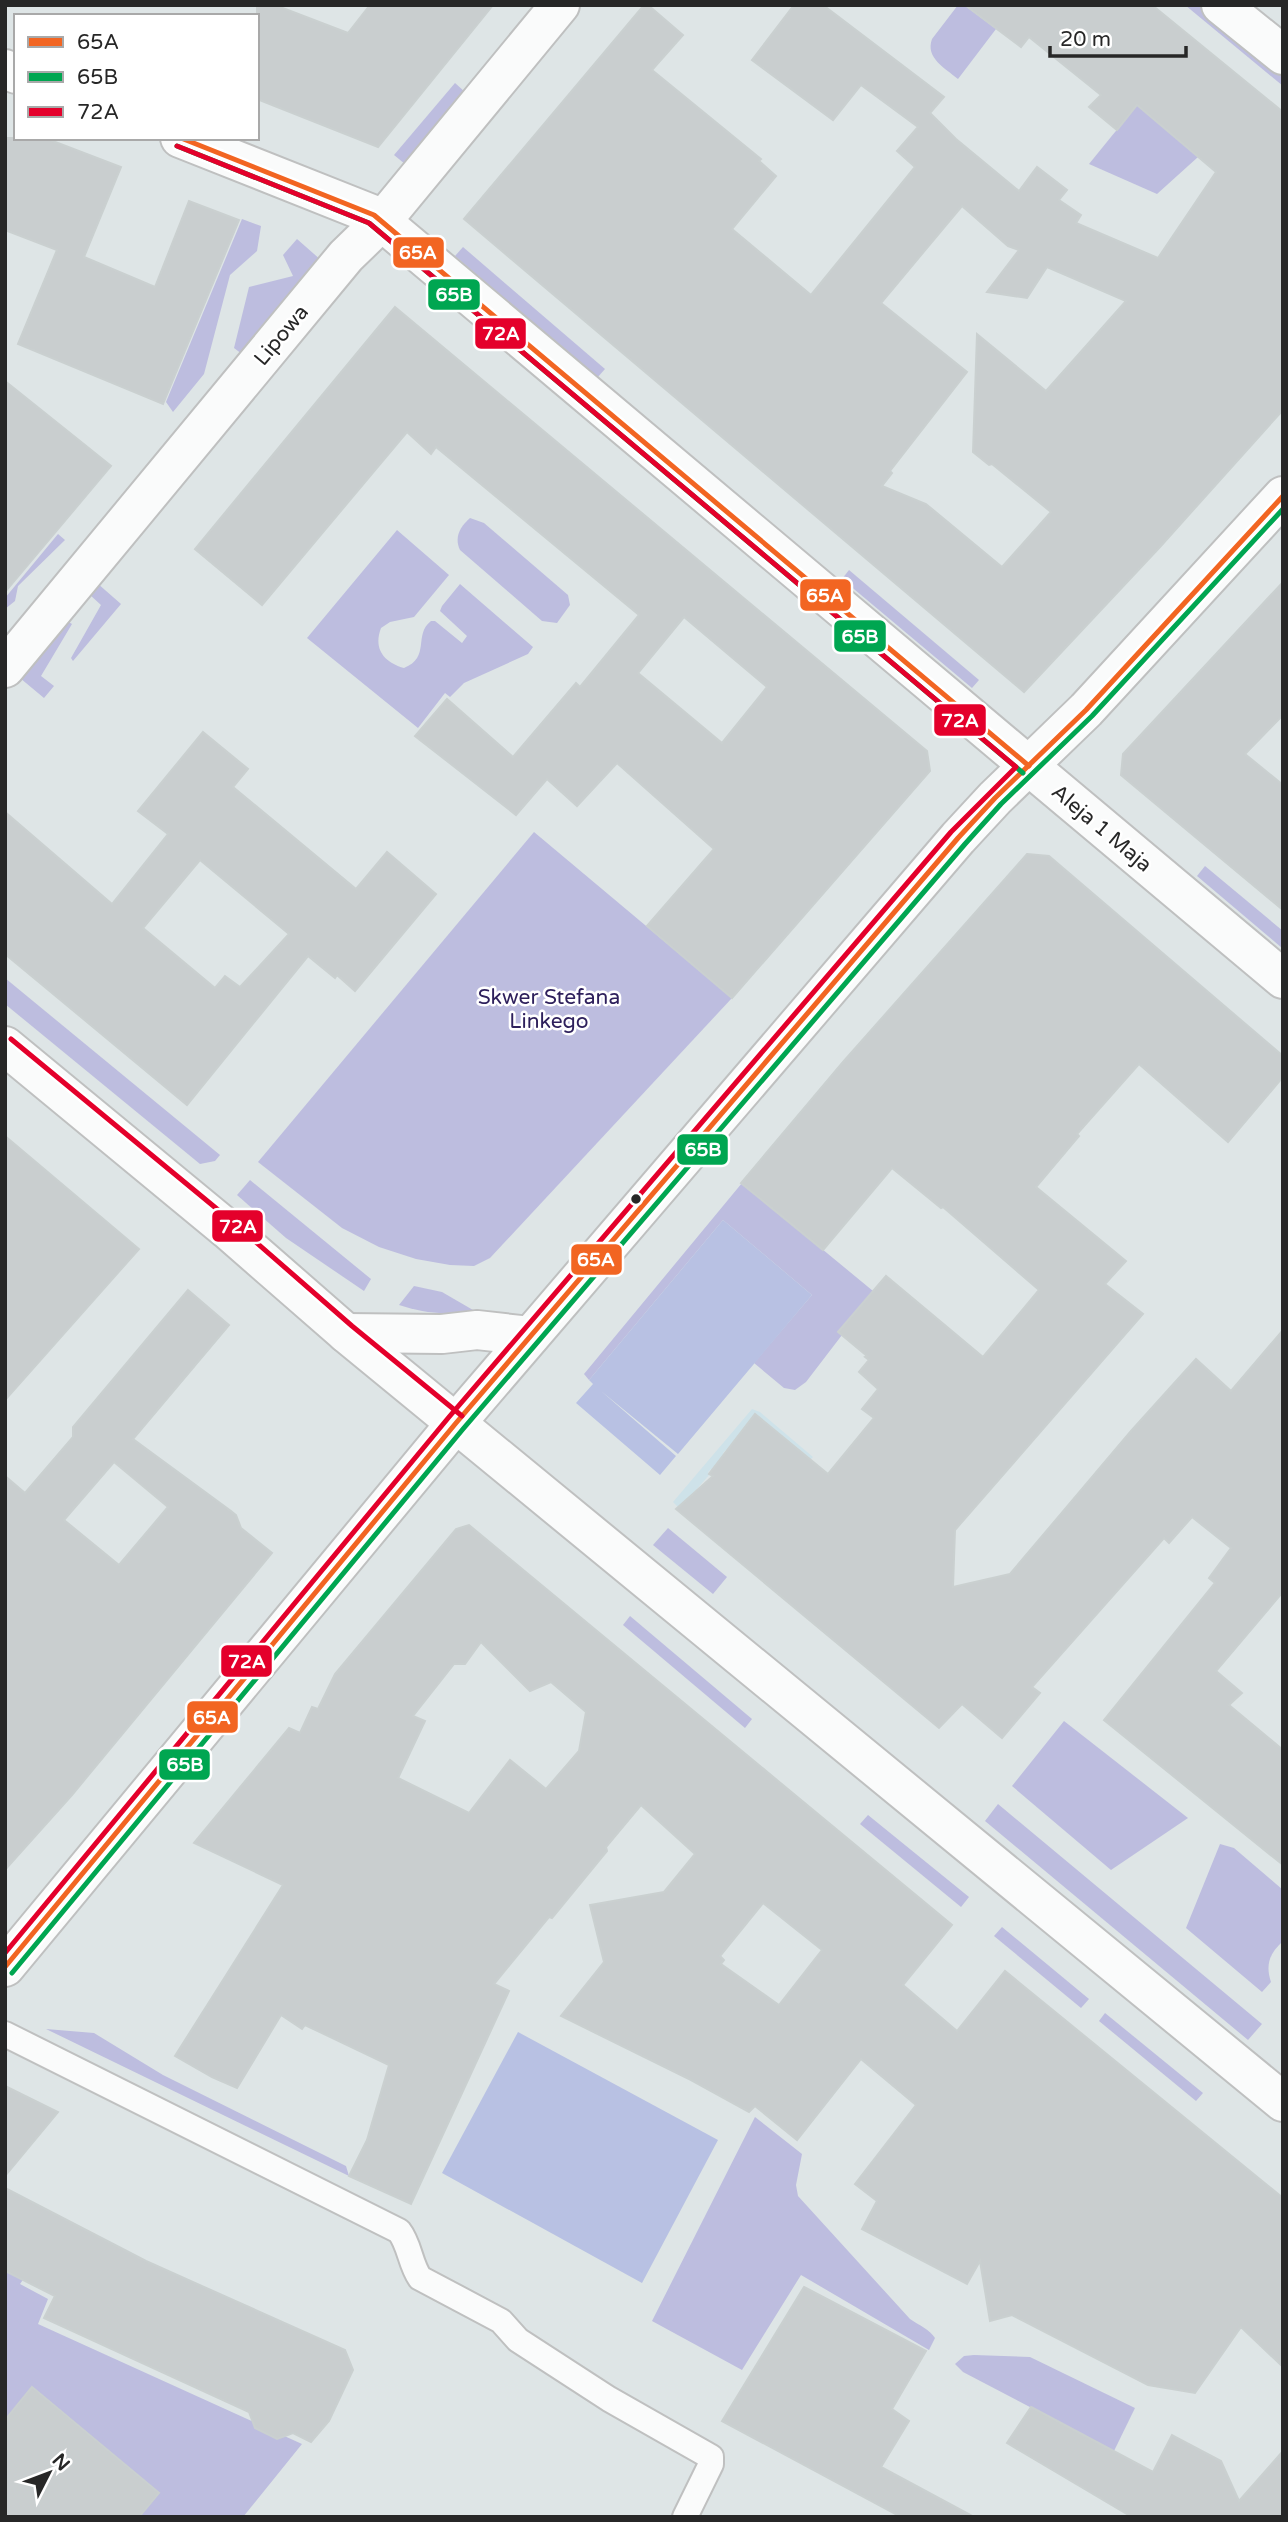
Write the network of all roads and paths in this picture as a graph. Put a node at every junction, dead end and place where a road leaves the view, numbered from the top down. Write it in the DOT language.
graph roads {
  1 [pos="560,5"];
  2 [pos="1221,5"];
  3 [pos="1283,55"];
  4 [pos="185,140"];
  5 [pos="382,222"];
  6 [pos="1283,496"];
  7 [pos="5,668"];
  8 [pos="1029,766"];
  9 [pos="1283,979"];
  10 [pos="5,1046"];
  11 [pos="346,1333"];
  12 [pos="530,1336"];
  13 [pos="456,1423"];
  14 [pos="5,1968"];
  15 [pos="5,2034"];
  16 [pos="1283,2102"];
  17 [pos="685,2517"];
  1 -- 5 [label="street, Lipowa"];
  2 -- 3 [label="street"];
  4 -- 5 [label="street, Aleja 1 Maja"];
  5 -- 7 [label="street, Lipowa"];
  5 -- 8 [label="street, Aleja 1 Maja"];
  6 -- 8 [label="street"];
  8 -- 9 [label="street, Aleja 1 Maja"];
  8 -- 12 [label="street"];
  10 -- 11 [label="street"];
  11 -- 12 [label="street"];
  11 -- 13 [label="street"];
  12 -- 13 [label="street"];
  13 -- 14 [label="street"];
  13 -- 16 [label="street"];
  15 -- 17 [label="lane"];
}
